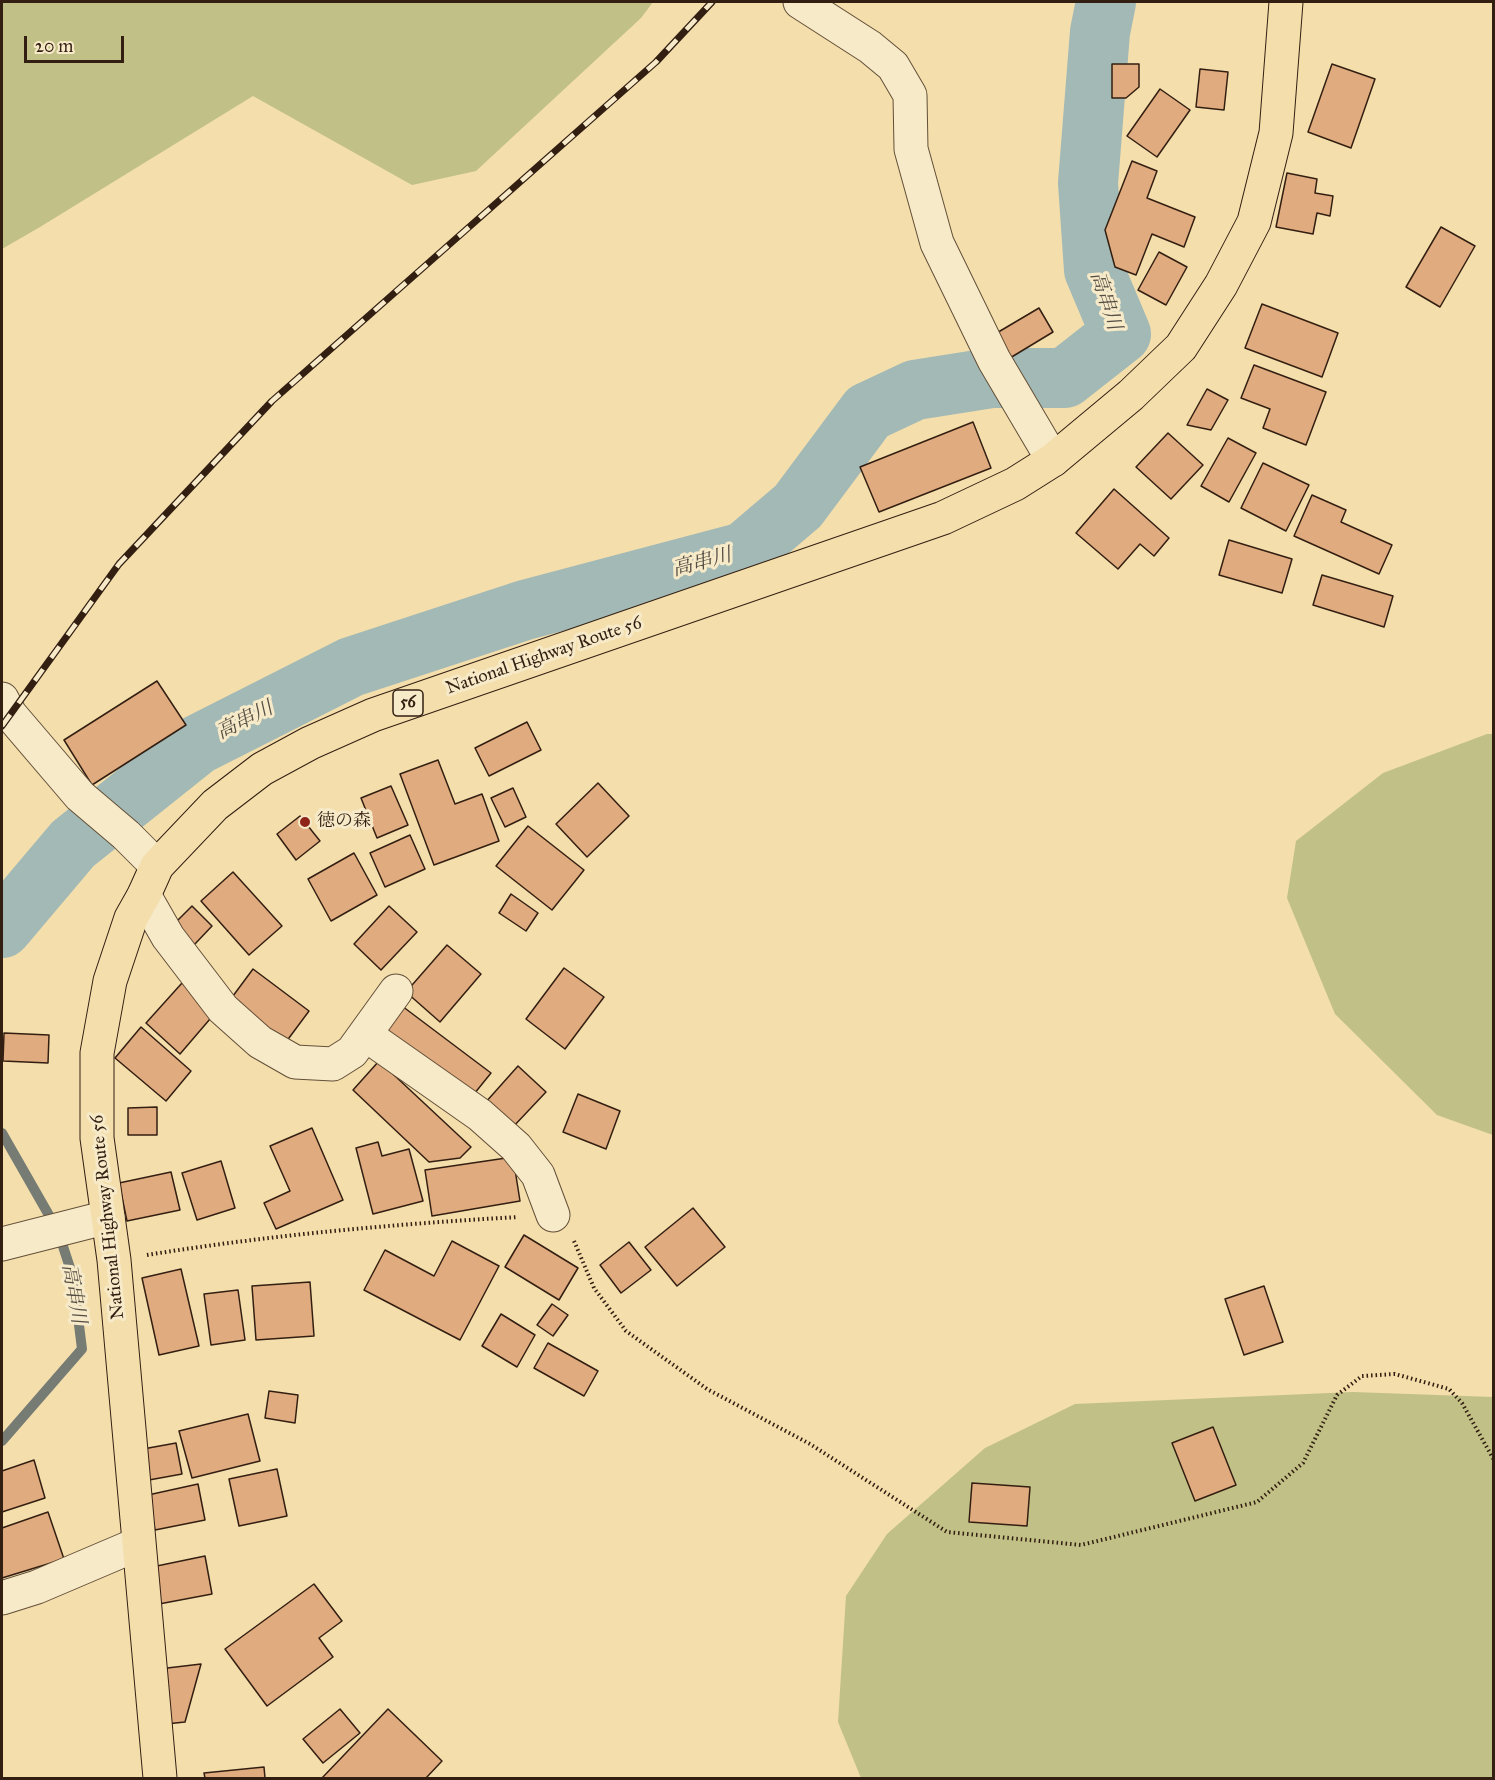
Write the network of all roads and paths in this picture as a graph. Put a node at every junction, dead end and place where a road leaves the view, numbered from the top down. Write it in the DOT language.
graph roads {
  1 [pos="800,2"];
  2 [pos="1286,2"];
  3 [pos="1053,460"];
  4 [pos="2,699"];
  5 [pos="150,880"];
  6 [pos="396,991"];
  7 [pos="366,1035"];
  8 [pos="553,1215"];
  9 [pos="108,1217"];
  10 [pos="2,1244"];
  11 [pos="114,1260"];
  12 [pos="1494,1460"];
  13 [pos="138,1544"];
  14 [pos="2,1598"];
  15 [pos="160,1779"];
  1 -- 3 [label="street"];
  2 -- 3 [label="highway, National Highway Route 56 / 56"];
  3 -- 5 [label="highway, National Highway Route 56 / 56"];
  4 -- 5 [label="street"];
  5 -- 7 [label="street"];
  5 -- 9 [label="highway, National Highway Route 56 / 56"];
  6 -- 7 [label="street"];
  7 -- 8 [label="street"];
  8 -- 11 [label="path"];
  8 -- 12 [label="path"];
  9 -- 10 [label="street"];
  9 -- 11 [label="highway, National Highway Route 56 / 56"];
  11 -- 13 [label="highway, National Highway Route 56 / 56"];
  13 -- 14 [label="street"];
  13 -- 15 [label="highway, National Highway Route 56 / 56"];
}
